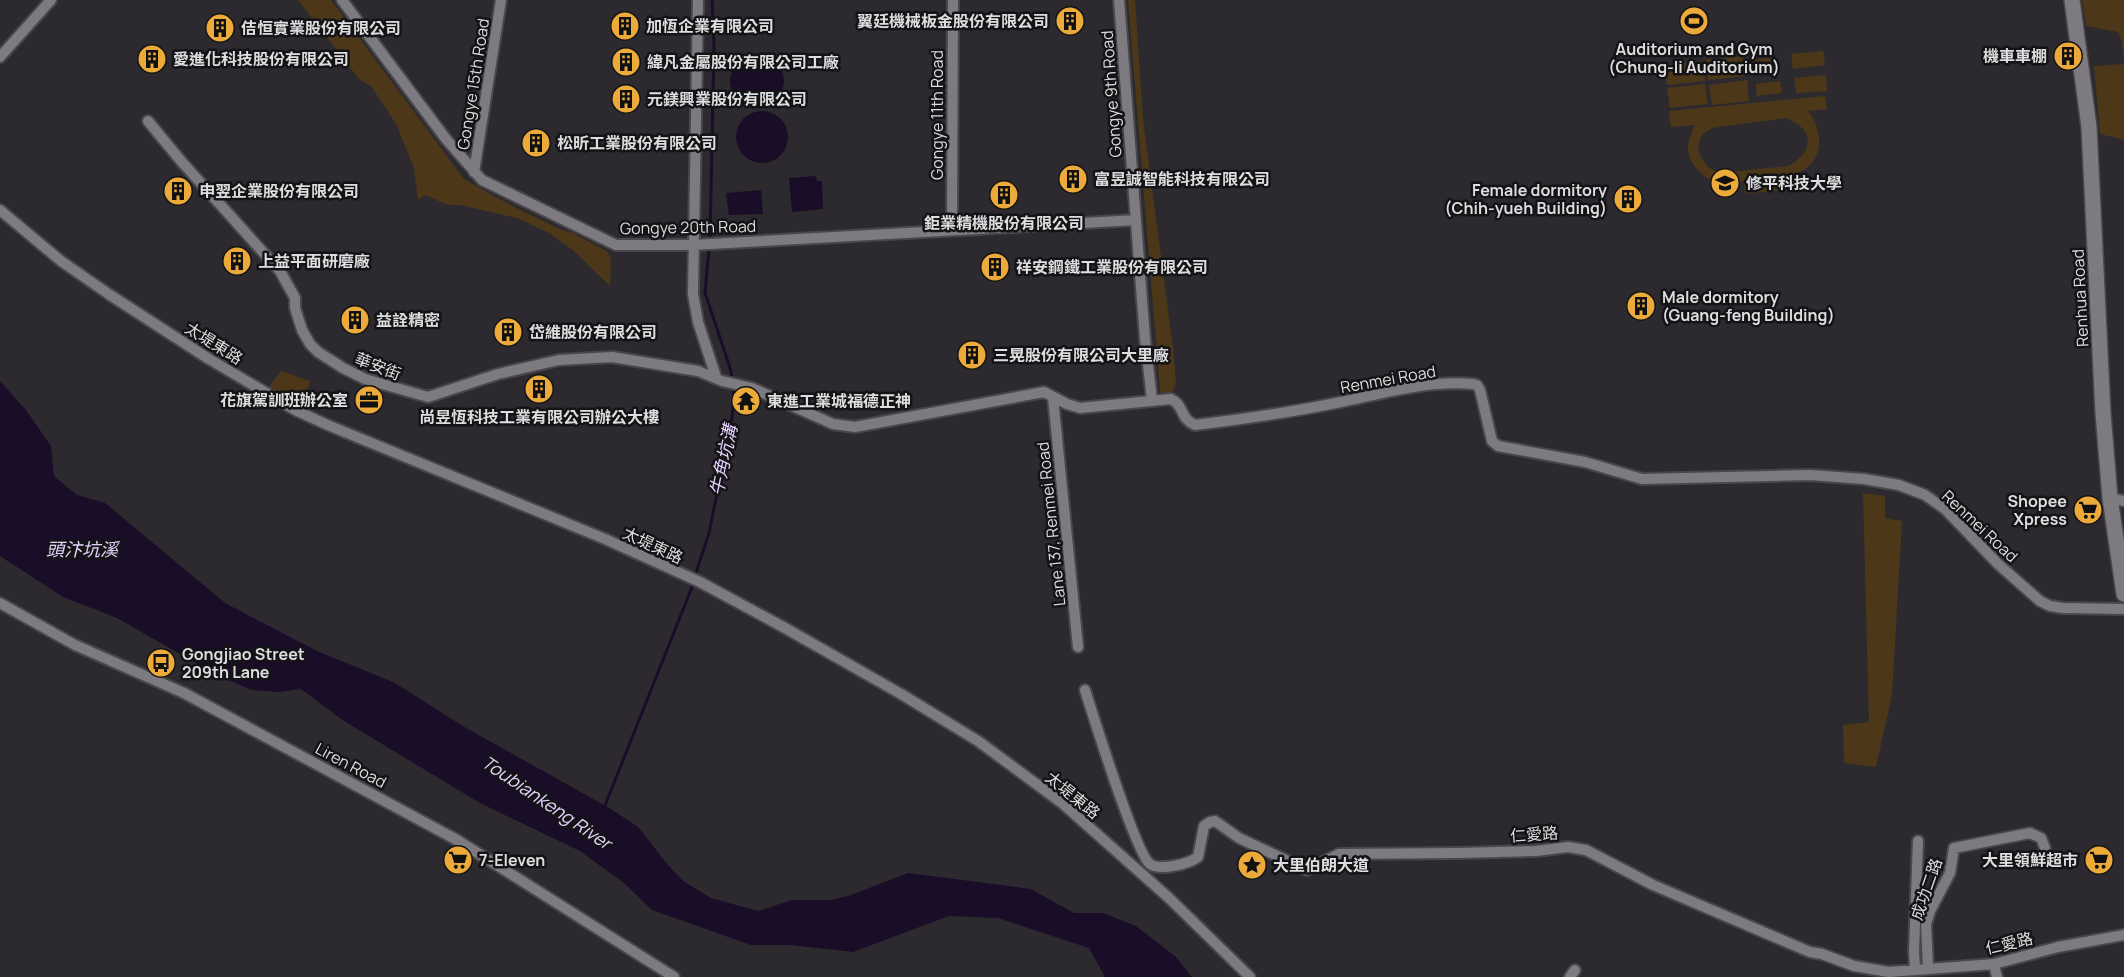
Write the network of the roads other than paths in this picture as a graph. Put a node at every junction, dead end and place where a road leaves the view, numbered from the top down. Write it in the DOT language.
graph roads {
  1 [pos="51,0"];
  2 [pos="342,0"];
  3 [pos="501,0"];
  4 [pos="698,0"];
  5 [pos="953,0"];
  6 [pos="1119,0"];
  7 [pos="2072,0"];
  8 [pos="0,57"];
  9 [pos="148,121"];
  10 [pos="474,172"];
  11 [pos="0,210"];
  12 [pos="1136,220"];
  13 [pos="952,230"];
  14 [pos="696,245"];
  15 [pos="719,379"];
  16 [pos="738,385"];
  17 [pos="1053,398"];
  18 [pos="1152,400"];
  19 [pos="2117,500"];
  20 [pos="2124,594"];
  21 [pos="0,603"];
  22 [pos="2124,609"];
  23 [pos="1078,647"];
  24 [pos="1084,690"];
  25 [pos="1918,841"];
  26 [pos="2045,848"];
  27 [pos="2124,935"];
  28 [pos="1994,964"];
  29 [pos="1921,971"];
  30 [pos="674,977"];
  31 [pos="1250,977"];
  32 [pos="1997,977"];
  1 -- 8 [label="street"];
  2 -- 10 [label="street, Gongye 20th Road"];
  3 -- 10 [label="street, Gongye 15th Road"];
  4 -- 14 [label="street"];
  5 -- 13 [label="street, Gongye 11th Road"];
  6 -- 12 [label="street, Gongye 9th Road"];
  7 -- 19 [label="main road, Renhua Road"];
  9 -- 15 [label="street, 華安街"];
  10 -- 14 [label="street, Gongye 20th Road"];
  11 -- 31 [label="street, 太堤東路"];
  12 -- 13 [label="street, Gongye 20th Road"];
  12 -- 18 [label="street, Gongye 9th Road"];
  13 -- 14 [label="street, Gongye 20th Road"];
  14 -- 15 [label="street"];
  15 -- 16 [label="street, 華安街"];
  16 -- 17 [label="street, Renmei Road"];
  17 -- 18 [label="street, Renmei Road"];
  17 -- 23 [label="street, Lane 137, Renmei Road"];
  18 -- 22 [label="street, Renmei Road"];
  19 -- 20 [label="main road, Renhua Road"];
  21 -- 30 [label="street, Liren Road"];
  24 -- 29 [label="street, 仁愛路"];
  25 -- 29 [label="street, 成功二路"];
  26 -- 29 [label="street, 成功二路"];
  27 -- 28 [label="street, 仁愛路"];
  28 -- 29 [label="street, 仁愛路"];
  28 -- 32 [label="street"];
}
